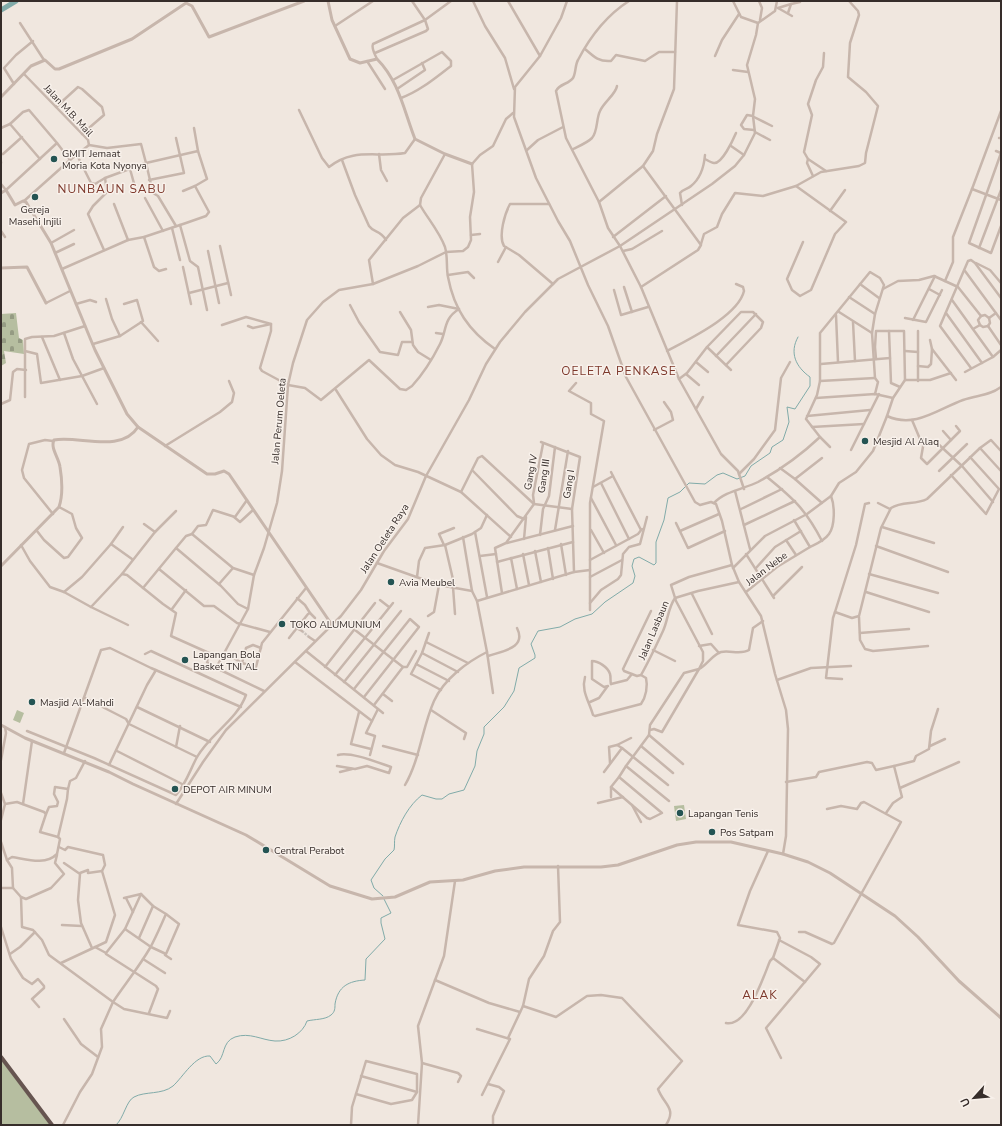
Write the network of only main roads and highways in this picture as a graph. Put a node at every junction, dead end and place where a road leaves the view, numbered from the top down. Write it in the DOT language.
graph roads {
  1 [pos="1,1057"];
  2 [pos="52,1125"];
  1 -- 2 [label="highway"];
}
